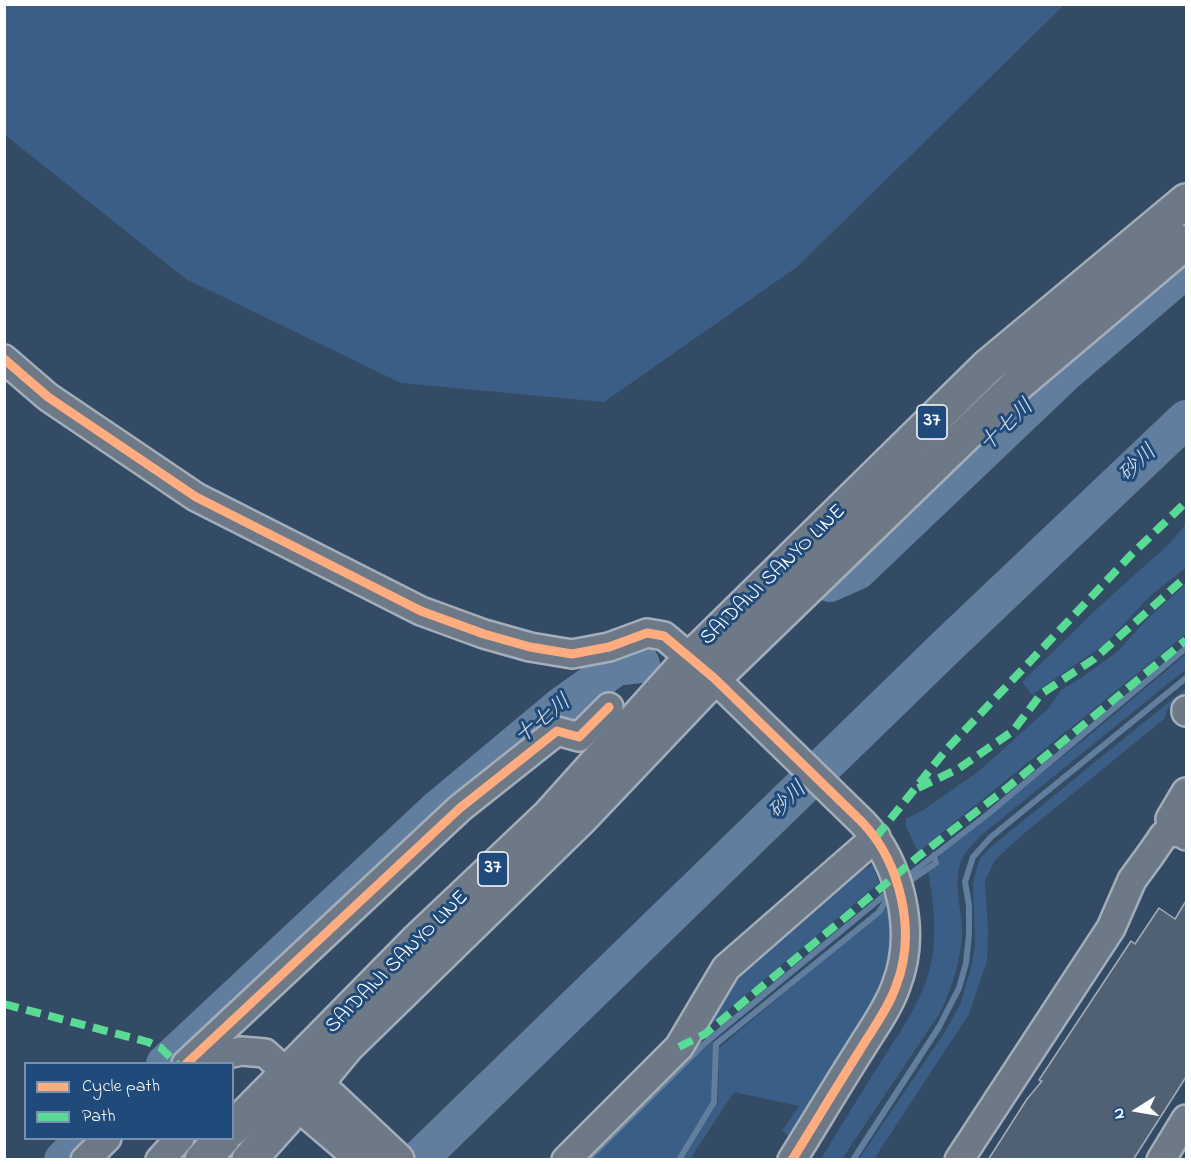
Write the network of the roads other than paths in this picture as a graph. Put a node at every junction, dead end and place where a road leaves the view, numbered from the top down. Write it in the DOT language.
graph roads {
  1 [pos="1186,201"];
  2 [pos="1186,242"];
  3 [pos="4,359"];
  4 [pos="703,668"];
  5 [pos="609,707"];
  6 [pos="1186,792"];
  7 [pos="870,830"];
  8 [pos="1179,834"];
  9 [pos="188,1062"];
  10 [pos="216,1062"];
  11 [pos="301,1087"];
  12 [pos="1186,1119"];
  13 [pos="340,1123"];
  14 [pos="234,1128"];
  15 [pos="105,1140"];
  16 [pos="178,1140"];
  17 [pos="221,1140"];
  18 [pos="85,1160"];
  19 [pos="160,1160"];
  20 [pos="202,1160"];
  21 [pos="249,1160"];
  22 [pos="364,1160"];
  23 [pos="397,1160"];
  24 [pos="566,1160"];
  25 [pos="792,1160"];
  26 [pos="959,1160"];
  27 [pos="1161,1160"];
  1 -- 4 [label="main road, SAIDAIJI SANYO LINE / 37"];
  2 -- 4 [label="main road, SAIDAIJI SANYO LINE / 37"];
  3 -- 4 [label="street"];
  4 -- 7 [label="street"];
  4 -- 11 [label="main road, SAIDAIJI SANYO LINE / 37"];
  5 -- 9 [label="street"];
  6 -- 8 [label="street"];
  7 -- 24 [label="street"];
  7 -- 25 [label="street"];
  8 -- 26 [label="street"];
  10 -- 11 [label="street"];
  11 -- 13 [label="main road"];
  11 -- 14 [label="main road, SAIDAIJI SANYO LINE / 37"];
  11 -- 21 [label="main road, SAIDAIJI SANYO LINE / 37"];
  12 -- 27 [label="street"];
  13 -- 22 [label="main road"];
  13 -- 23 [label="main road"];
  15 -- 18 [label="street"];
  16 -- 19 [label="street"];
  17 -- 20 [label="main road"];
}
